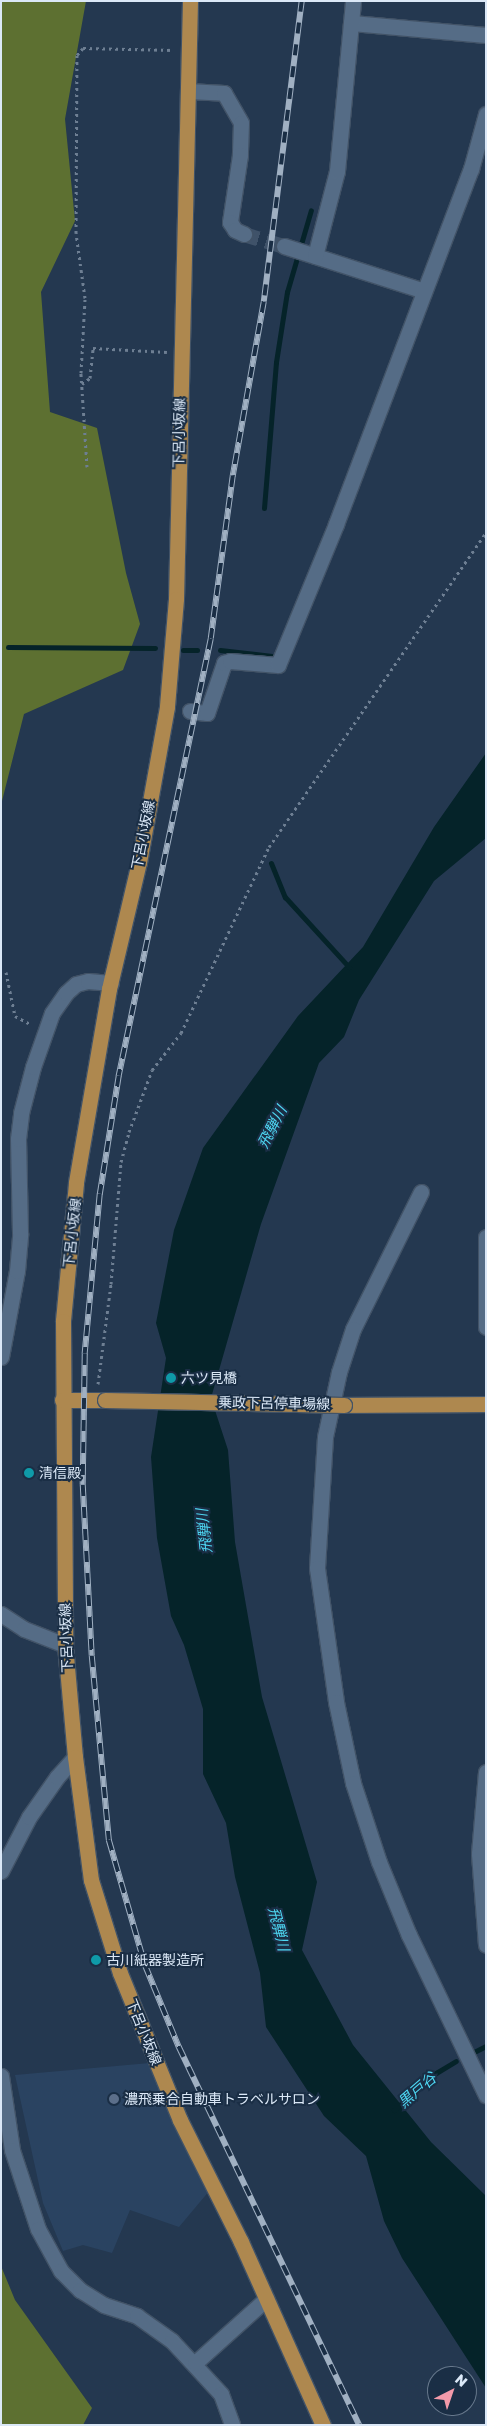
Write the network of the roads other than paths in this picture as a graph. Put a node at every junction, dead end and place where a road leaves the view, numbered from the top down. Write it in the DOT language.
graph roads {
  1 [pos="190,1"];
  2 [pos="353,1"];
  3 [pos="351,23"];
  4 [pos="486,35"];
  5 [pos="188,91"];
  6 [pos="486,114"];
  7 [pos="244,234"];
  8 [pos="284,246"];
  9 [pos="315,256"];
  10 [pos="424,290"];
  11 [pos="190,711"];
  12 [pos="111,983"];
  13 [pos="421,1192"];
  14 [pos="486,1237"];
  15 [pos="486,1327"];
  16 [pos="1,1357"];
  17 [pos="62,1400"];
  18 [pos="486,1404"];
  19 [pos="1,1614"];
  20 [pos="66,1645"];
  21 [pos="75,1757"];
  22 [pos="486,1772"];
  23 [pos="1,1872"];
  24 [pos="486,1945"];
  25 [pos="1,2076"];
  26 [pos="486,2095"];
  27 [pos="266,2299"];
  28 [pos="195,2363"];
  29 [pos="232,2425"];
  30 [pos="323,2425"];
  1 -- 5 [label="main road, 下呂小坂線"];
  2 -- 3 [label="street"];
  3 -- 4 [label="street"];
  3 -- 9 [label="street"];
  5 -- 7 [label="street"];
  5 -- 12 [label="main road, 下呂小坂線"];
  6 -- 10 [label="street"];
  8 -- 9 [label="street"];
  9 -- 10 [label="street"];
  10 -- 11 [label="street"];
  12 -- 16 [label="street"];
  12 -- 17 [label="main road, 下呂小坂線"];
  13 -- 26 [label="street"];
  14 -- 15 [label="street"];
  17 -- 18 [label="main road, 乗政下呂停車場線, bridge"];
  17 -- 20 [label="main road, 下呂小坂線"];
  19 -- 20 [label="street"];
  20 -- 21 [label="main road, 下呂小坂線"];
  21 -- 23 [label="street"];
  21 -- 27 [label="main road, 下呂小坂線"];
  22 -- 24 [label="street"];
  25 -- 28 [label="street"];
  27 -- 28 [label="street"];
  27 -- 30 [label="main road, 下呂小坂線"];
  28 -- 29 [label="street"];
}
